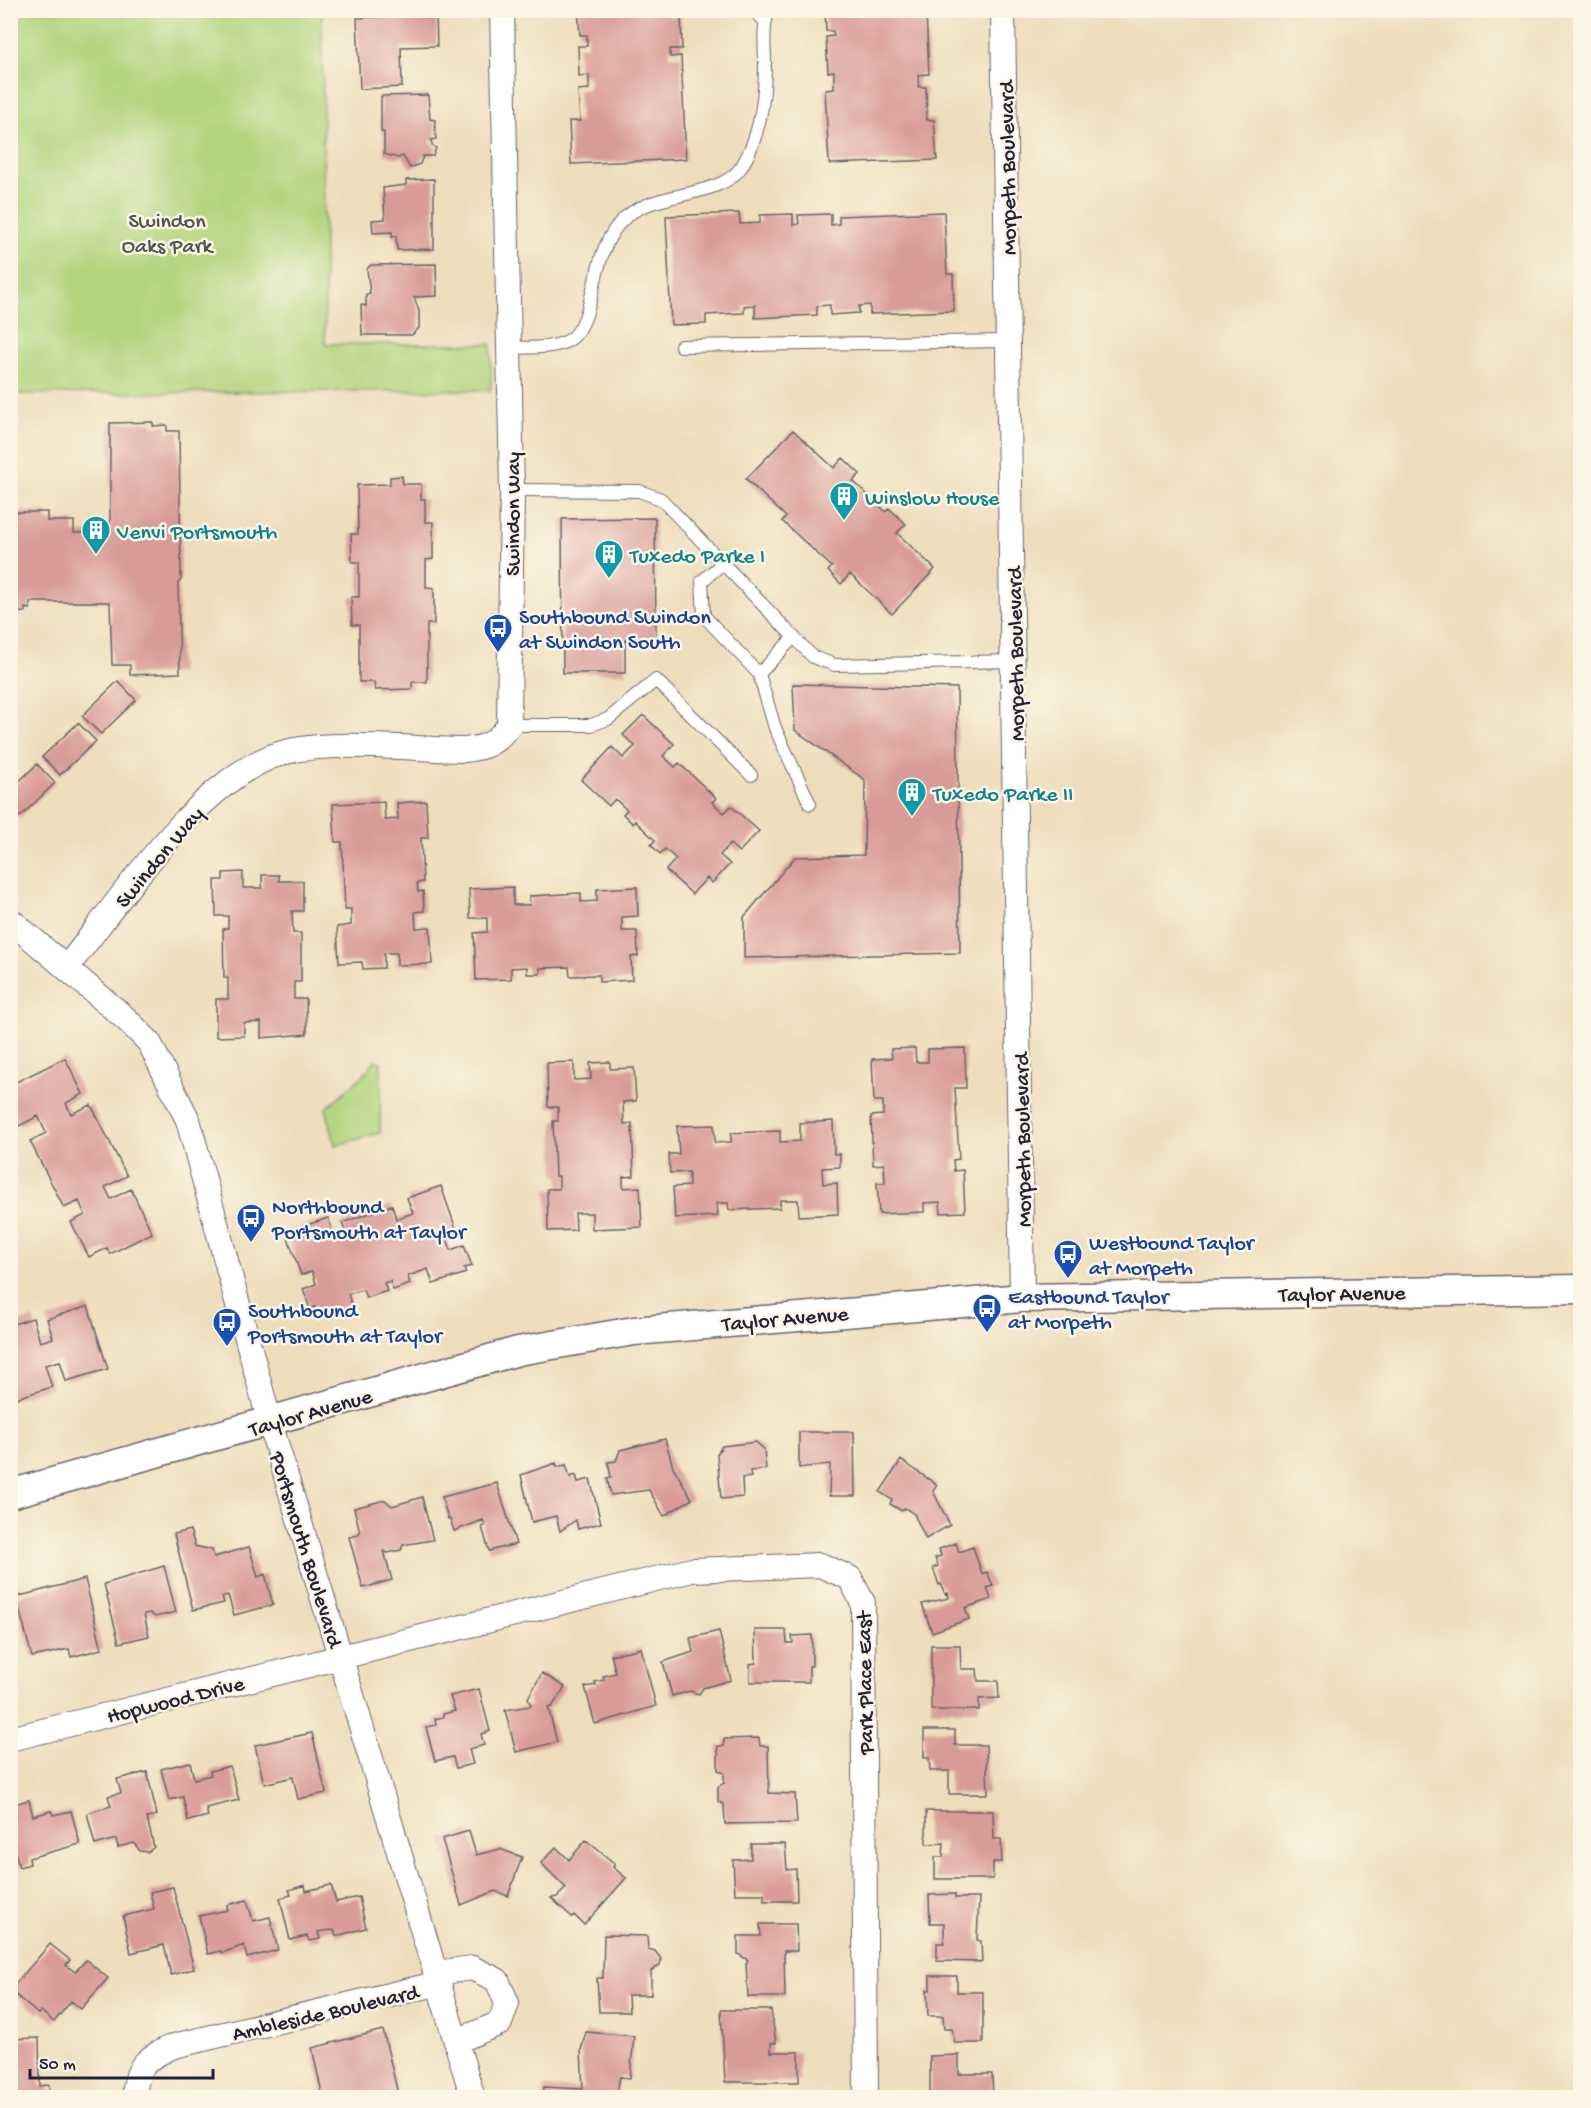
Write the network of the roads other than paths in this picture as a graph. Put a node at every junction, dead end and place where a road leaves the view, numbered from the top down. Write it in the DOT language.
graph roads {
  1 [pos="502,10"];
  2 [pos="753,10"];
  3 [pos="1004,10"];
  4 [pos="767,16"];
  5 [pos="1009,341"];
  6 [pos="681,346"];
  7 [pos="509,348"];
  8 [pos="512,490"];
  9 [pos="723,563"];
  10 [pos="794,637"];
  11 [pos="1014,661"];
  12 [pos="759,674"];
  13 [pos="509,725"];
  14 [pos="751,775"];
  15 [pos="810,804"];
  16 [pos="10,920"];
  17 [pos="68,966"];
  18 [pos="1581,1289"];
  19 [pos="1022,1298"];
  20 [pos="270,1423"];
  21 [pos="10,1494"];
  22 [pos="340,1656"];
  23 [pos="10,1739"];
  24 [pos="439,1978"];
  25 [pos="457,2041"];
  26 [pos="134,2097"];
  27 [pos="473,2097"];
  28 [pos="866,2097"];
  1 -- 7 [label="street, Swindon Way"];
  2 -- 4 [label="lane"];
  3 -- 5 [label="street, Morpeth Boulevard"];
  4 -- 7 [label="lane"];
  5 -- 6 [label="lane"];
  5 -- 11 [label="street, Morpeth Boulevard"];
  7 -- 8 [label="street, Swindon Way"];
  8 -- 9 [label="lane"];
  8 -- 13 [label="street, Swindon Way"];
  9 -- 10 [label="lane"];
  9 -- 12 [label="lane"];
  10 -- 11 [label="lane"];
  10 -- 12 [label="lane"];
  11 -- 19 [label="street, Morpeth Boulevard"];
  12 -- 15 [label="lane"];
  13 -- 14 [label="lane"];
  13 -- 17 [label="street, Swindon Way"];
  16 -- 17 [label="street, Portsmouth Boulevard"];
  17 -- 20 [label="street, Portsmouth Boulevard"];
  18 -- 19 [label="street, Taylor Avenue"];
  19 -- 20 [label="street, Taylor Avenue"];
  20 -- 21 [label="street, Taylor Avenue"];
  20 -- 22 [label="street, Portsmouth Boulevard"];
  22 -- 23 [label="street, Hopwood Drive"];
  22 -- 24 [label="street, Portsmouth Boulevard"];
  22 -- 28 [label="street, Park Place East"];
  24 -- 25 [label="street, Portsmouth Boulevard"];
  24 -- 25 [label="street, Ambleside Boulevard"];
  24 -- 26 [label="street, Ambleside Boulevard"];
  25 -- 27 [label="street, Portsmouth Boulevard"];
}
